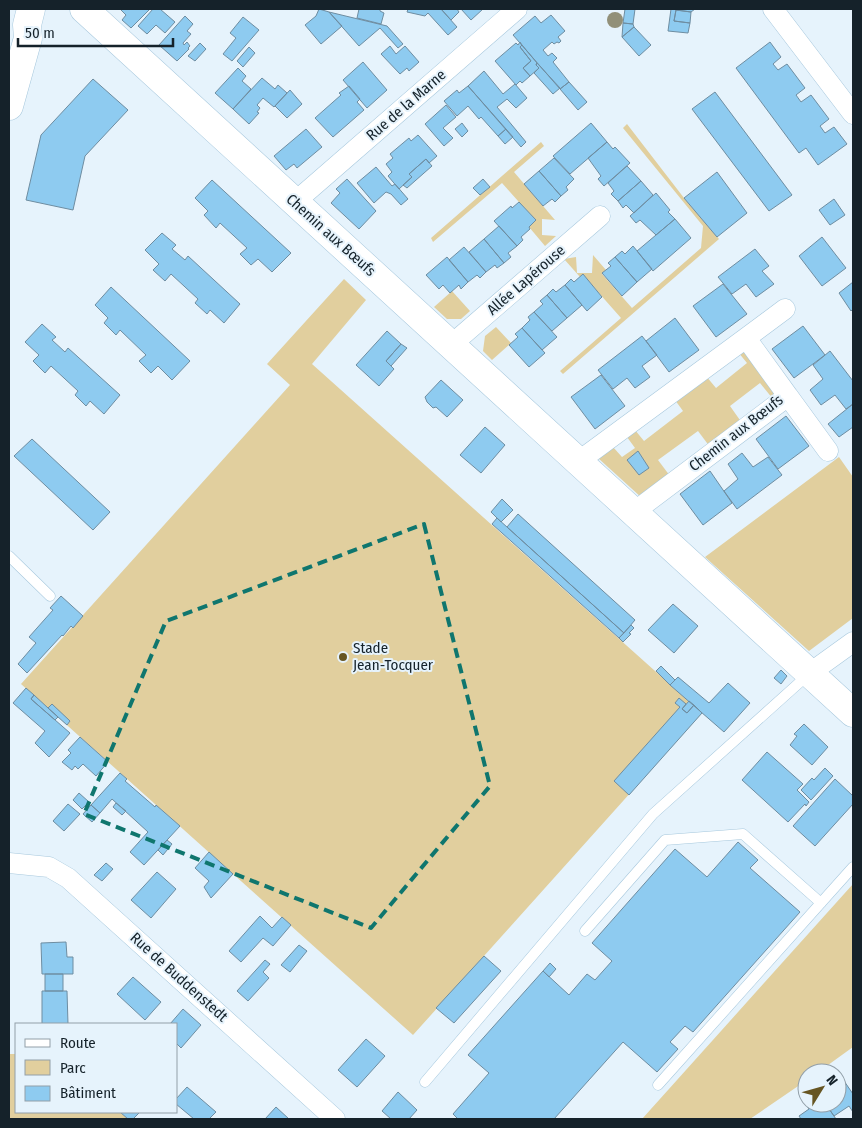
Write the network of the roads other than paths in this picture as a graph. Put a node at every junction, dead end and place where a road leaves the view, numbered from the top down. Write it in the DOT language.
graph roads {
  1 [pos="84,9"];
  2 [pos="517,9"];
  3 [pos="773,9"];
  4 [pos="29,17"];
  5 [pos="9,64"];
  6 [pos="9,106"];
  7 [pos="853,114"];
  8 [pos="295,202"];
  9 [pos="600,216"];
  10 [pos="785,309"];
  11 [pos="746,338"];
  12 [pos="451,345"];
  13 [pos="788,396"];
  14 [pos="828,451"];
  15 [pos="579,462"];
  16 [pos="634,512"];
  17 [pos="9,556"];
  18 [pos="50,596"];
  19 [pos="853,642"];
  20 [pos="810,673"];
  21 [pos="853,713"];
  22 [pos="9,863"];
  23 [pos="853,866"];
  24 [pos="821,903"];
  25 [pos="585,931"];
  26 [pos="425,1082"];
  27 [pos="658,1086"];
  28 [pos="335,1119"];
  1 -- 8 [label="street, Chemin aux Bœufs"];
  2 -- 8 [label="street, Rue de la Marne"];
  3 -- 7 [label="street"];
  4 -- 5 [label="street"];
  4 -- 6 [label="street"];
  8 -- 12 [label="street, Chemin aux Bœufs"];
  9 -- 12 [label="street, Allée Lapérouse"];
  10 -- 11 [label="street"];
  11 -- 13 [label="street, Chemin aux Bœufs"];
  11 -- 15 [label="street"];
  12 -- 15 [label="street, Chemin aux Bœufs"];
  13 -- 14 [label="street"];
  13 -- 16 [label="street, Chemin aux Bœufs"];
  15 -- 16 [label="street, Chemin aux Bœufs"];
  16 -- 20 [label="street, Chemin aux Bœufs"];
  17 -- 18 [label="lane"];
  19 -- 20 [label="street"];
  20 -- 21 [label="street, Chemin aux Bœufs"];
  20 -- 26 [label="lane"];
  22 -- 28 [label="street, Rue de Buddenstedt"];
  23 -- 24 [label="lane"];
  24 -- 25 [label="lane"];
  24 -- 27 [label="lane"];
}
